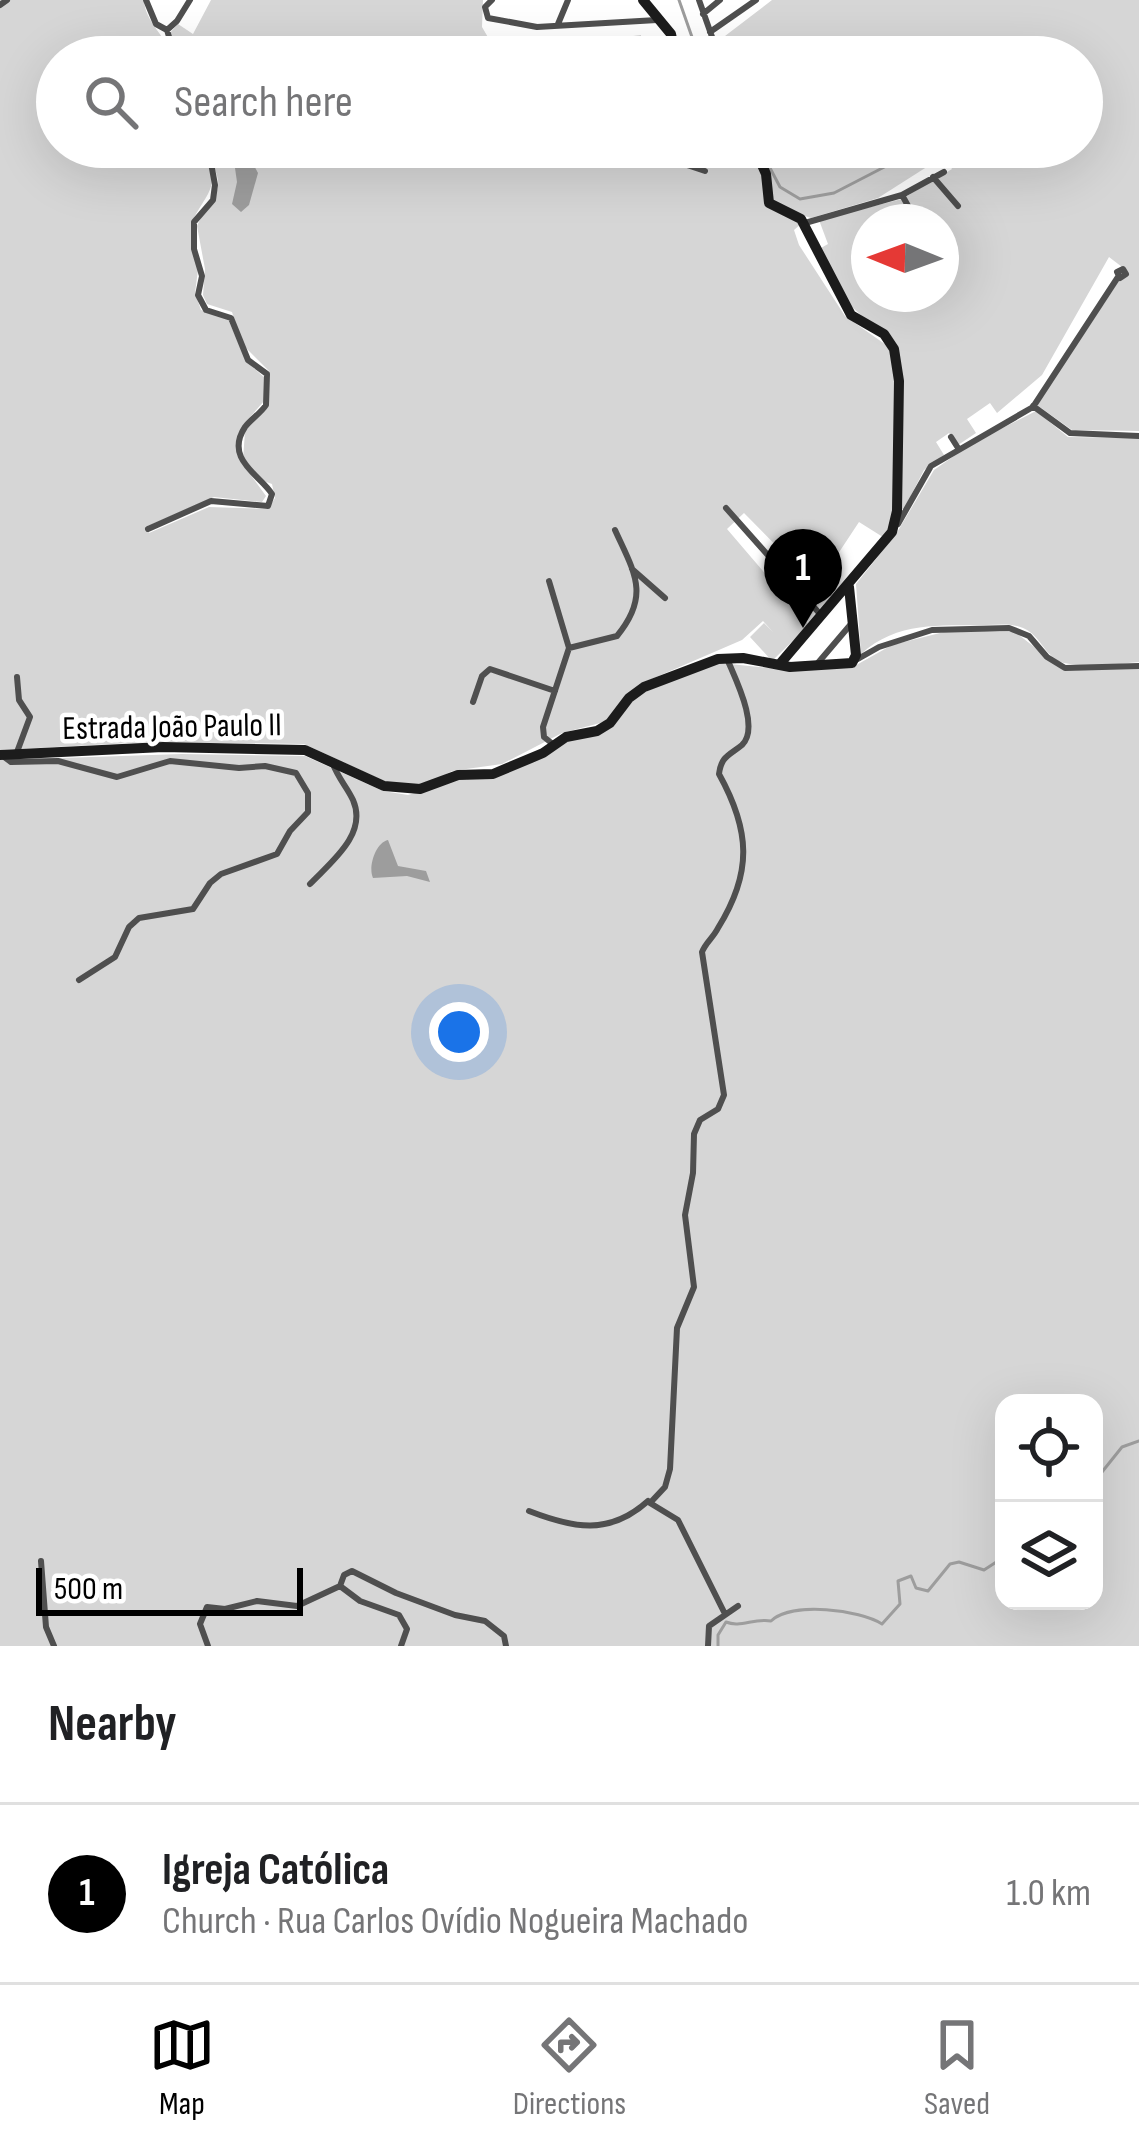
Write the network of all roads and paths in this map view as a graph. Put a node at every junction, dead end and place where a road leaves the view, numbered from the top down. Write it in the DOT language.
graph roads {
  1 [pos="146,0"];
  2 [pos="190,0"];
  3 [pos="568,0"];
  4 [pos="643,0"];
  5 [pos="699,0"];
  6 [pos="720,0"];
  7 [pos="756,0"];
  8 [pos="489,3"];
  9 [pos="703,14"];
  10 [pos="660,19"];
  11 [pos="557,26"];
  12 [pos="167,30"];
  13 [pos="710,32"];
  14 [pos="169,36"];
  15 [pos="671,36"];
  16 [pos="711,36"];
  17 [pos="212,168"];
  18 [pos="695,168"];
  19 [pos="763,168"];
  20 [pos="705,171"];
  21 [pos="944,172"];
  22 [pos="933,178"];
  23 [pos="902,195"];
  24 [pos="907,204"];
  25 [pos="956,204"];
  26 [pos="806,226"];
  27 [pos="1118,277"];
  28 [pos="1034,406"];
  29 [pos="951,436"];
  30 [pos="1139,436"];
  31 [pos="958,448"];
  32 [pos="726,508"];
  33 [pos="148,530"];
  34 [pos="615,530"];
  35 [pos="892,532"];
  36 [pos="632,568"];
  37 [pos="549,580"];
  38 [pos="849,587"];
  39 [pos="665,598"];
  40 [pos="822,616"];
  41 [pos="853,621"];
  42 [pos="569,648"];
  43 [pos="726,658"];
  44 [pos="856,660"];
  45 [pos="779,665"];
  46 [pos="1139,666"];
  47 [pos="814,667"];
  48 [pos="17,677"];
  49 [pos="555,691"];
  50 [pos="473,701"];
  51 [pos="554,745"];
  52 [pos="6,756"];
  53 [pos="332,761"];
  54 [pos="310,884"];
  55 [pos="80,980"];
  56 [pos="651,1498"];
  57 [pos="529,1511"];
  58 [pos="41,1562"];
  59 [pos="340,1586"];
  60 [pos="737,1606"];
  61 [pos="725,1614"];
  62 [pos="54,1646"];
  63 [pos="208,1646"];
  64 [pos="401,1646"];
  65 [pos="506,1646"];
  66 [pos="708,1646"];
  1 -- 12 [label="street"];
  2 -- 12 [label="street"];
  3 -- 11 [label="street"];
  4 -- 10 [label="street"];
  5 -- 9 [label="street"];
  6 -- 9 [label="street"];
  7 -- 13 [label="street"];
  8 -- 11 [label="street"];
  9 -- 13 [label="street"];
  10 -- 11 [label="street"];
  10 -- 15 [label="street"];
  12 -- 14 [label="street"];
  13 -- 16 [label="street"];
  17 -- 33 [label="street"];
  18 -- 20 [label="street"];
  19 -- 26 [label="street"];
  21 -- 22 [label="street"];
  22 -- 23 [label="street"];
  22 -- 25 [label="street"];
  23 -- 24 [label="street"];
  23 -- 26 [label="street"];
  26 -- 35 [label="street"];
  27 -- 28 [label="street"];
  28 -- 30 [label="street"];
  28 -- 31 [label="street"];
  29 -- 31 [label="street"];
  31 -- 35 [label="street"];
  32 -- 40 [label="street"];
  34 -- 36 [label="street"];
  35 -- 38 [label="street"];
  36 -- 39 [label="street"];
  36 -- 42 [label="street"];
  37 -- 42 [label="street"];
  38 -- 40 [label="street"];
  38 -- 41 [label="street"];
  40 -- 45 [label="street"];
  41 -- 44 [label="street"];
  41 -- 47 [label="street"];
  42 -- 49 [label="street"];
  43 -- 45 [label="street, Estrada João Paulo II"];
  43 -- 51 [label="street, Estrada João Paulo II"];
  43 -- 56 [label="street"];
  44 -- 46 [label="street, Estrada João Paulo II"];
  44 -- 47 [label="street, Estrada João Paulo II"];
  45 -- 47 [label="street, Estrada João Paulo II"];
  48 -- 52 [label="street"];
  49 -- 50 [label="street"];
  49 -- 51 [label="street"];
  51 -- 53 [label="street, Estrada João Paulo II"];
  52 -- 53 [label="street, Estrada João Paulo II"];
  52 -- 55 [label="street"];
  53 -- 54 [label="street"];
  56 -- 57 [label="street"];
  56 -- 61 [label="street"];
  58 -- 62 [label="street"];
  59 -- 63 [label="street"];
  59 -- 64 [label="street"];
  59 -- 65 [label="street"];
  60 -- 61 [label="street"];
  61 -- 66 [label="street"];
}
